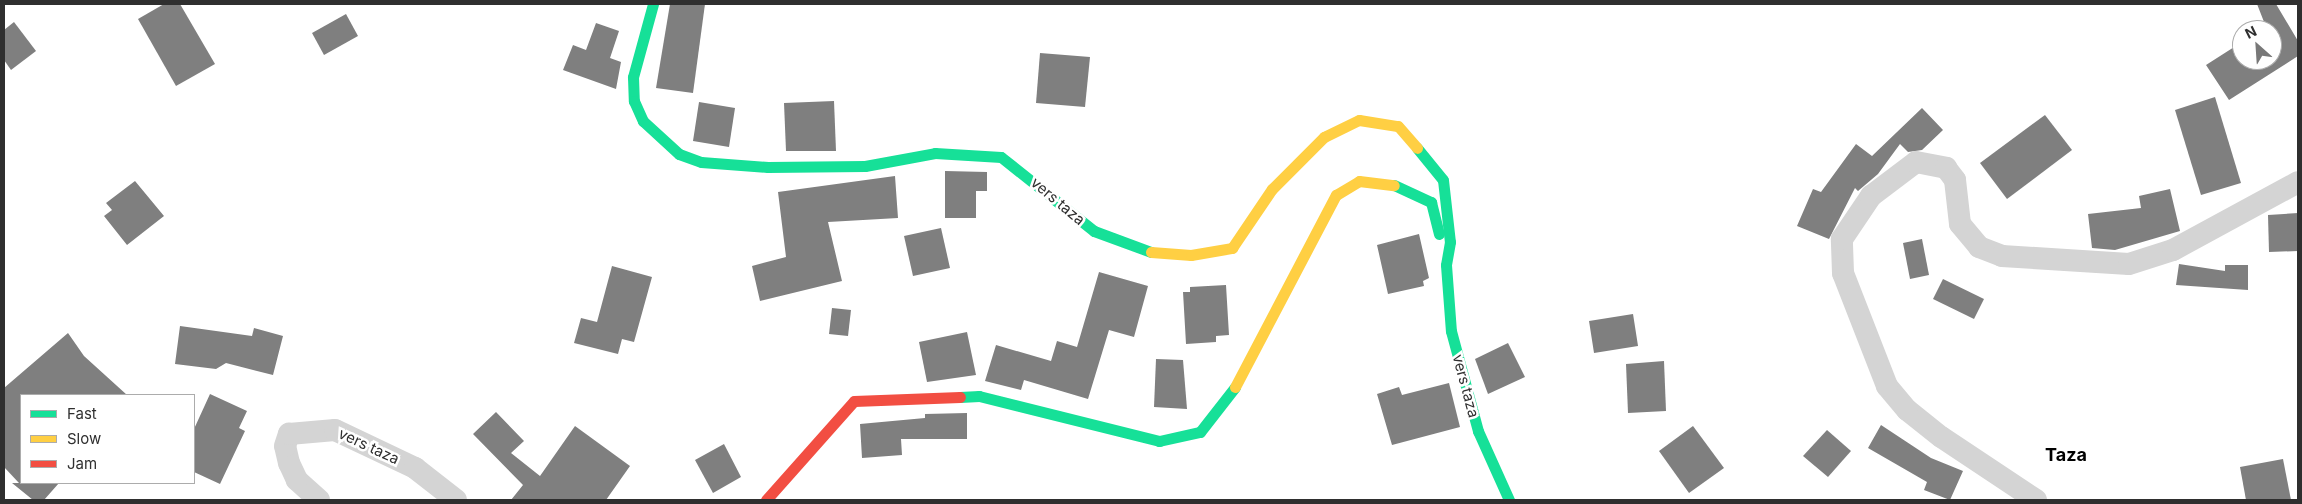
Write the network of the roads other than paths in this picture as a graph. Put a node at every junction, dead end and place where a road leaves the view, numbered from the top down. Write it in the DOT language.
graph roads {
  1 [pos="653,4"];
  2 [pos="2298,182"];
  3 [pos="1446,265"];
  4 [pos="319,500"];
  5 [pos="456,500"];
  6 [pos="766,500"];
  7 [pos="1509,500"];
  8 [pos="2036,500"];
  1 -- 3 [label="street, vers taza"];
  2 -- 8 [label="street"];
  3 -- 6 [label="street, vers taza"];
  3 -- 7 [label="street, vers taza"];
  4 -- 5 [label="street, vers taza"];
}
